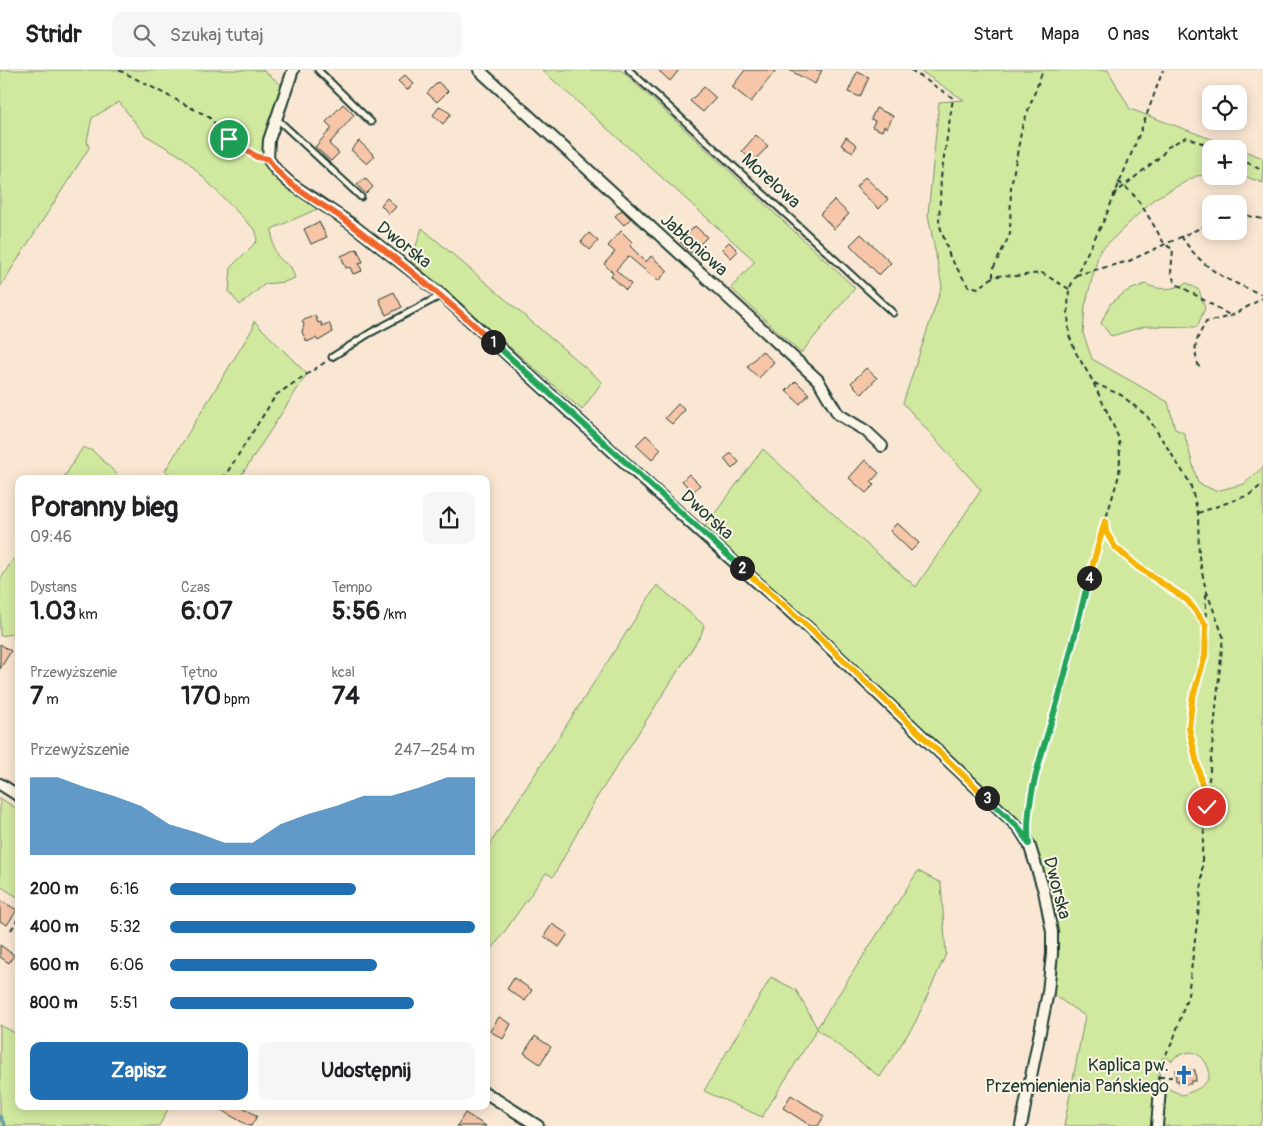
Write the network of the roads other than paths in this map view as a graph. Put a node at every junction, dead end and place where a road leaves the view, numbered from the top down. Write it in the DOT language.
graph roads {
  1 [pos="293,70"];
  2 [pos="318,70"];
  3 [pos="479,70"];
  4 [pos="629,70"];
  5 [pos="276,118"];
  6 [pos="371,122"];
  7 [pos="361,197"];
  8 [pos="442,295"];
  9 [pos="893,313"];
  10 [pos="332,357"];
  11 [pos="882,446"];
  12 [pos="0,784"];
  13 [pos="15,793"];
  14 [pos="1160,1089"];
  15 [pos="490,1096"];
  16 [pos="538,1126"];
  17 [pos="1021,1126"];
  18 [pos="1157,1126"];
  1 -- 5 [label="street"];
  2 -- 6 [label="lane"];
  3 -- 11 [label="street, Jabłoniowa"];
  4 -- 9 [label="lane, Morelowa"];
  5 -- 7 [label="lane"];
  5 -- 8 [label="street, Dworska"];
  8 -- 10 [label="lane"];
  8 -- 17 [label="street, Dworska"];
  12 -- 13 [label="street"];
  14 -- 18 [label="street"];
  15 -- 16 [label="street"];
}
